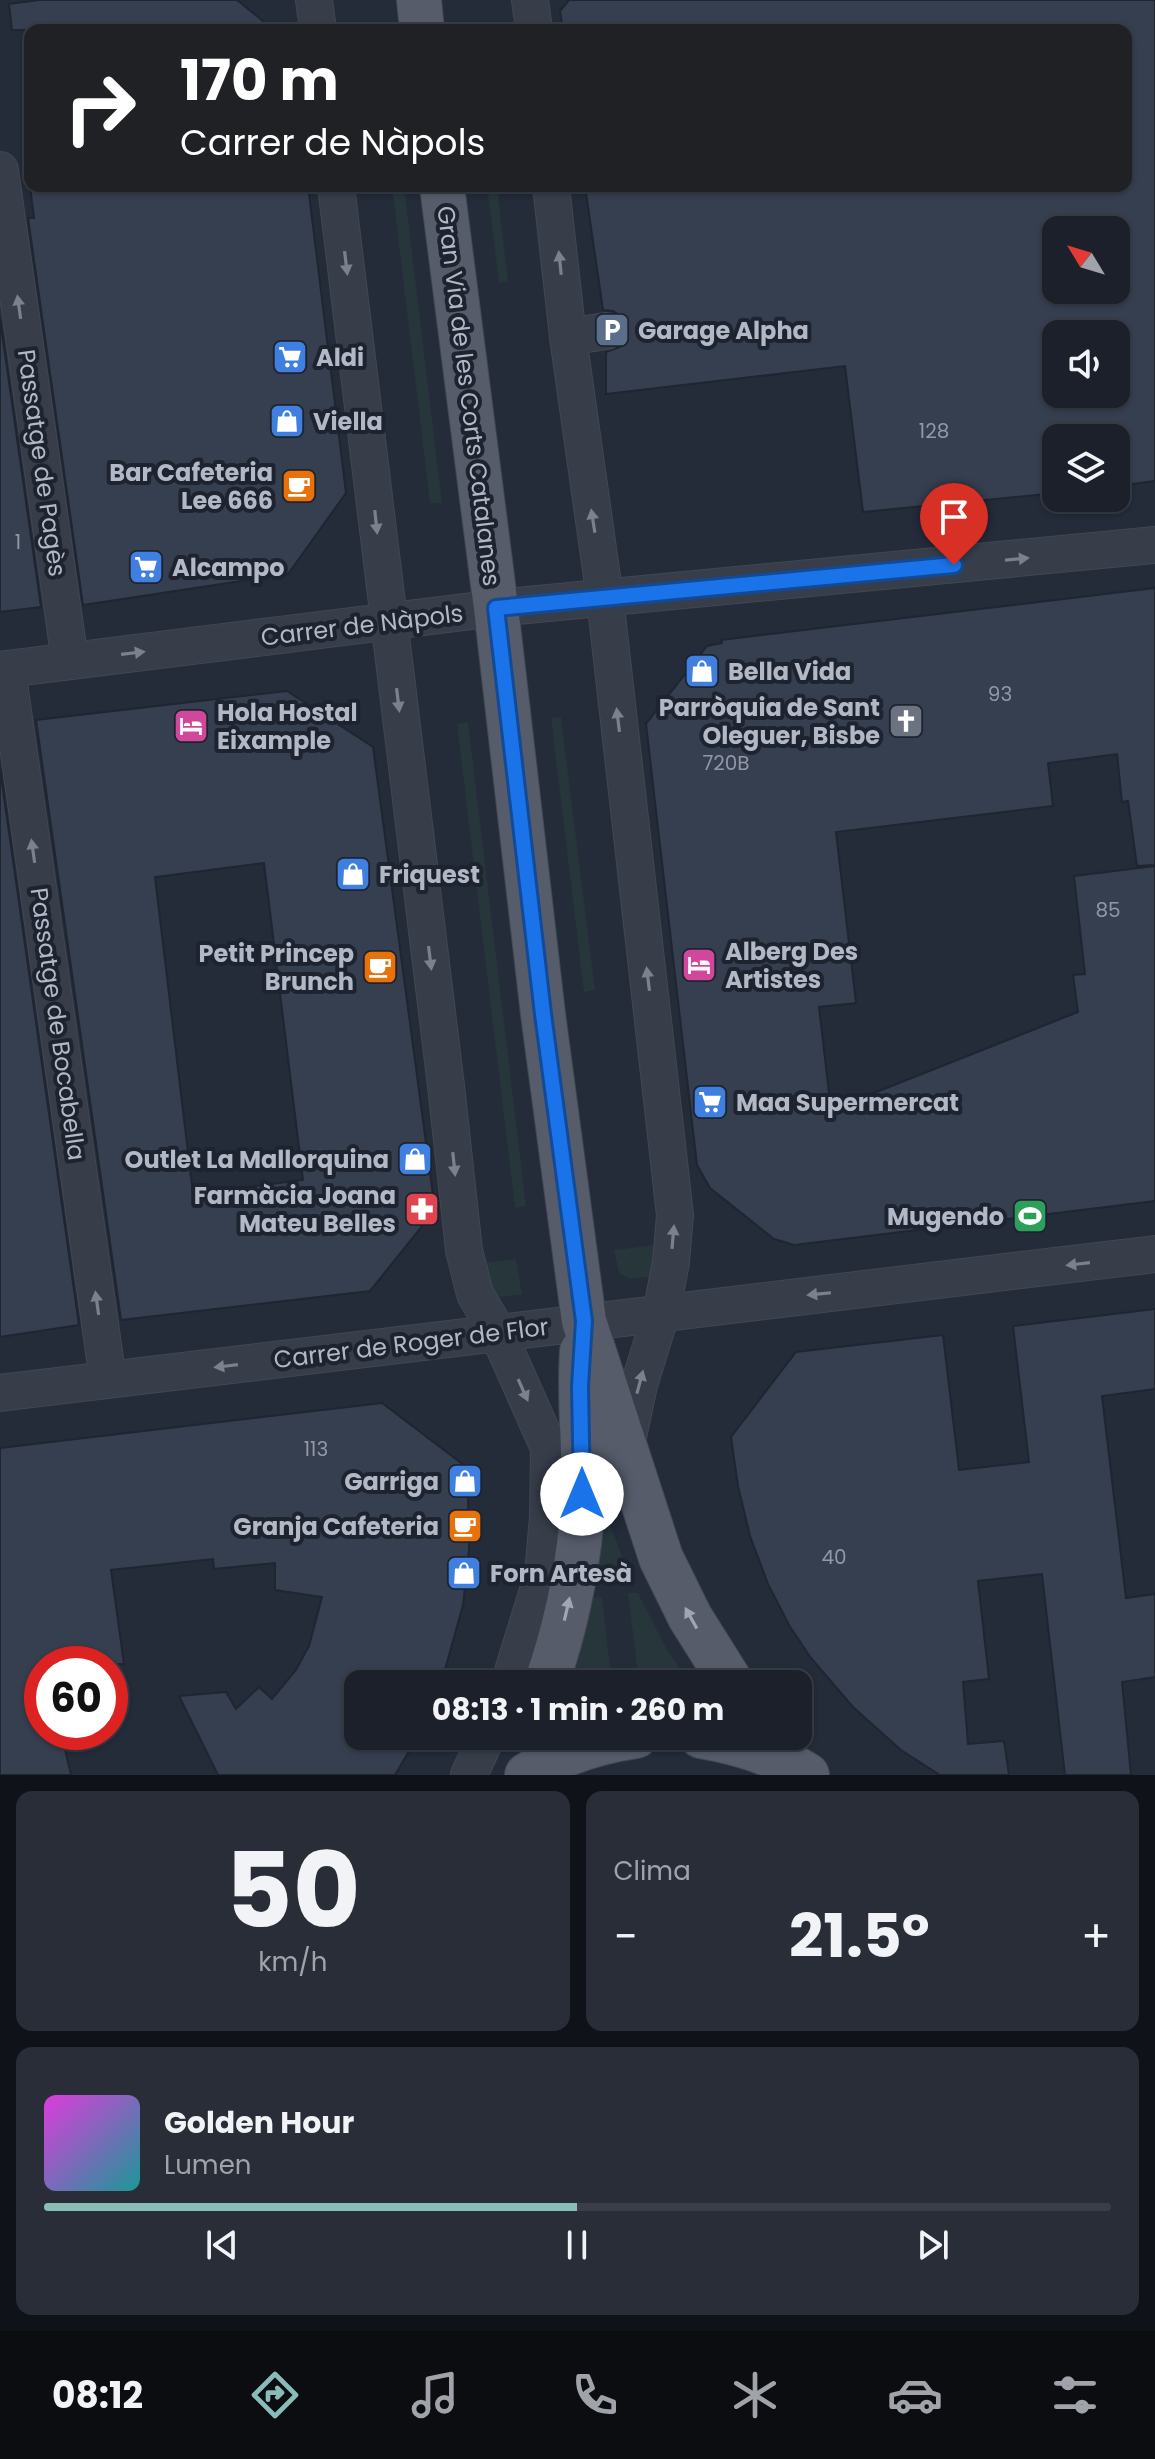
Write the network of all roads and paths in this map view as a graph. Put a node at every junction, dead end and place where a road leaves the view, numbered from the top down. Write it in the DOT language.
graph roads {
  1 [pos="314,0"];
  2 [pos="419,0"];
  3 [pos="530,0"];
  4 [pos="317,24"];
  5 [pos="421,24"];
  6 [pos="533,24"];
  7 [pos="0,170"];
  8 [pos="337,192"];
  9 [pos="443,192"];
  10 [pos="552,192"];
  11 [pos="606,331"];
  12 [pos="568,337"];
  13 [pos="1155,545"];
  14 [pos="605,598"];
  15 [pos="496,608"];
  16 [pos="388,623"];
  17 [pos="70,661"];
  18 [pos="4,669"];
  19 [pos="1155,1254"];
  20 [pos="661,1314"];
  21 [pos="584,1321"];
  22 [pos="498,1333"];
  23 [pos="108,1380"];
  24 [pos="0,1393"];
  25 [pos="624,1451"];
  26 [pos="513,1670"];
  27 [pos="551,1670"];
  28 [pos="723,1670"];
  29 [pos="481,1750"];
  30 [pos="519,1750"];
  31 [pos="577,1750"];
  32 [pos="763,1750"];
  33 [pos="785,1757"];
  34 [pos="469,1775"];
  35 [pos="507,1775"];
  36 [pos="527,1775"];
  1 -- 4 [label="street"];
  2 -- 5 [label="main road"];
  3 -- 6 [label="street"];
  17 -- 7 [label="street, Passatge de Pagès, one-way"];
  8 -- 16 [label="street, one-way"];
  9 -- 15 [label="main road, Gran Via de les Corts Catalanes"];
  12 -- 10 [label="street, one-way"];
  11 -- 12 [label="street"];
  14 -- 12 [label="street, one-way"];
  14 -- 13 [label="street, Carrer de Nàpols, one-way"];
  14 -- 15 [label="street, Carrer de Nàpols"];
  20 -- 14 [label="street, one-way"];
  15 -- 16 [label="street, Carrer de Nàpols"];
  15 -- 21 [label="main road, Gran Via de les Corts Catalanes"];
  17 -- 16 [label="street, Carrer de Nàpols, one-way"];
  16 -- 22 [label="street, one-way"];
  17 -- 18 [label="street, Carrer de Nàpols"];
  23 -- 18 [label="street, Passatge de Bocabella, one-way"];
  19 -- 20 [label="street, Carrer de Roger de Flor, one-way"];
  20 -- 21 [label="street, Carrer de Roger de Flor"];
  25 -- 20 [label="street, one-way"];
  21 -- 22 [label="street, Carrer de Roger de Flor"];
  21 -- 25 [label="main road, Gran Via de les Corts Catalanes"];
  27 -- 21 [label="main road, Gran Via de les Corts Catalanes, one-way"];
  22 -- 23 [label="street, Carrer de Roger de Flor, one-way"];
  22 -- 26 [label="street, one-way"];
  23 -- 24 [label="street, Carrer de Roger de Flor"];
  28 -- 25 [label="main road, Gran Via de les Corts Catalanes, one-way"];
  29 -- 34 [label="street"];
  30 -- 35 [label="main road"];
  31 -- 36 [label="main road"];
  32 -- 33 [label="main road"];
}
